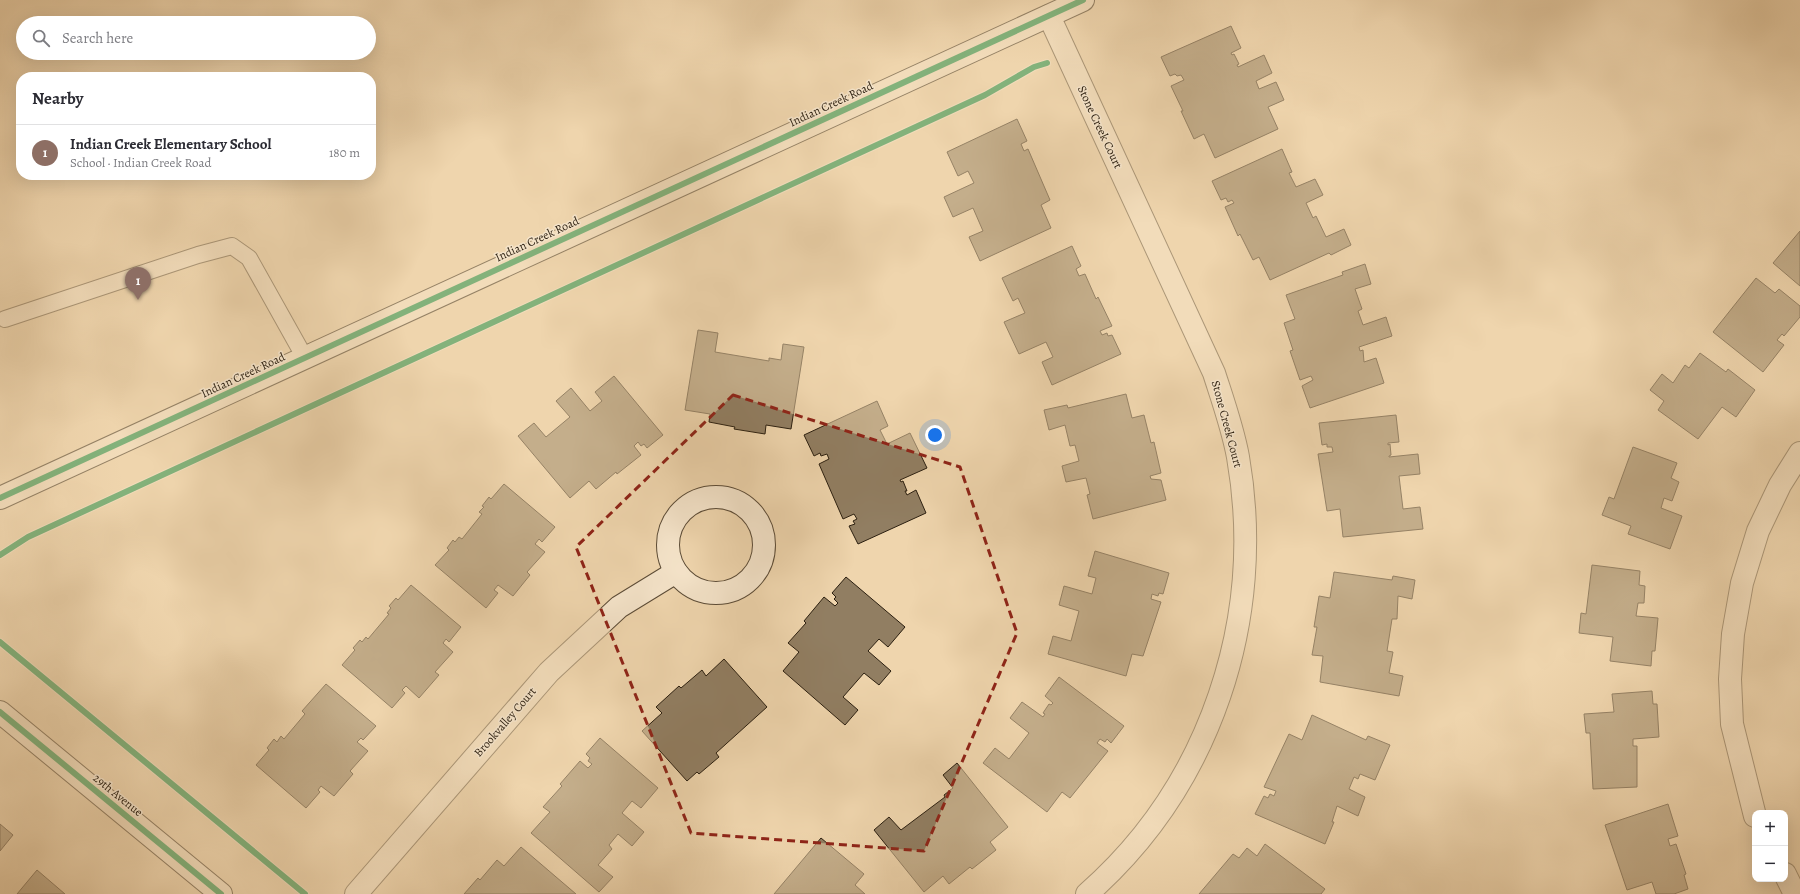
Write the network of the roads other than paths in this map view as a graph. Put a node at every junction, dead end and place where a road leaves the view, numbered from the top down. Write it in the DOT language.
graph roads {
  1 [pos="1083,0"];
  2 [pos="1049,16"];
  3 [pos="5,319"];
  4 [pos="305,358"];
  5 [pos="1800,453"];
  6 [pos="0,498"];
  7 [pos="676,572"];
  8 [pos="0,712"];
  9 [pos="1754,810"];
  10 [pos="1788,880"];
  11 [pos="221,894"];
  12 [pos="356,894"];
  13 [pos="1088,894"];
  14 [pos="1795,894"];
  1 -- 2 [label="street, Indian Creek Road"];
  2 -- 4 [label="street, Indian Creek Road"];
  2 -- 13 [label="street, Stone Creek Court"];
  3 -- 4 [label="lane"];
  4 -- 6 [label="street, Indian Creek Road"];
  5 -- 9 [label="street"];
  7 -- 7 [label="street"];
  7 -- 12 [label="street, Brookvalley Court"];
  8 -- 11 [label="street, 29th Avenue"];
  10 -- 14 [label="street"];
}
